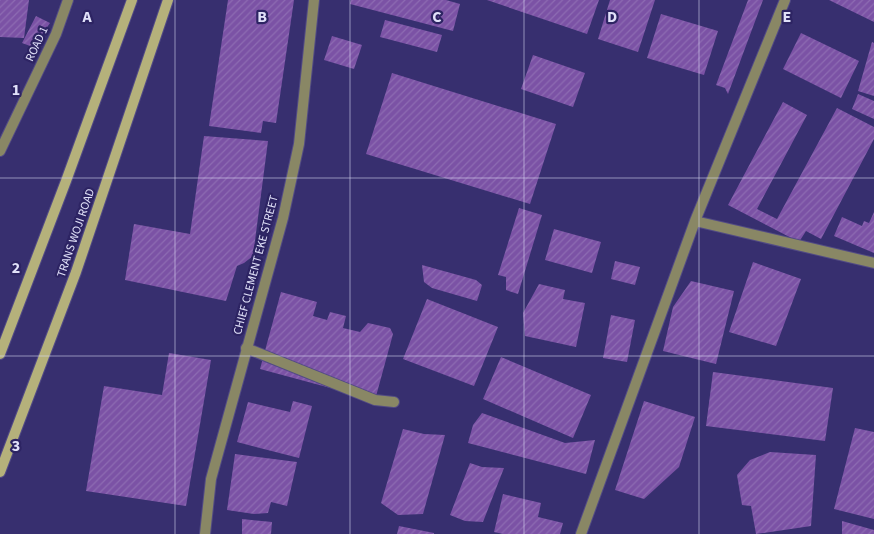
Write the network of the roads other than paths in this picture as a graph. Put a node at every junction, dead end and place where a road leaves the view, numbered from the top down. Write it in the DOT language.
graph roads {
  1 [pos="68,0"];
  2 [pos="132,0"];
  3 [pos="168,0"];
  4 [pos="314,0"];
  5 [pos="785,0"];
  6 [pos="0,151"];
  7 [pos="696,221"];
  8 [pos="874,263"];
  9 [pos="246,348"];
  10 [pos="0,354"];
  11 [pos="394,402"];
  12 [pos="0,472"];
  13 [pos="205,534"];
  14 [pos="581,534"];
  1 -- 6 [label="street, ROAD 1"];
  2 -- 10 [label="main road"];
  3 -- 12 [label="main road, TRANS WOJI ROAD"];
  4 -- 9 [label="street, CHIEF CLEMENT EKE STREET"];
  5 -- 7 [label="street"];
  7 -- 8 [label="street"];
  7 -- 14 [label="street"];
  9 -- 11 [label="street"];
  9 -- 13 [label="street, CHIEF CLEMENT EKE STREET"];
}
